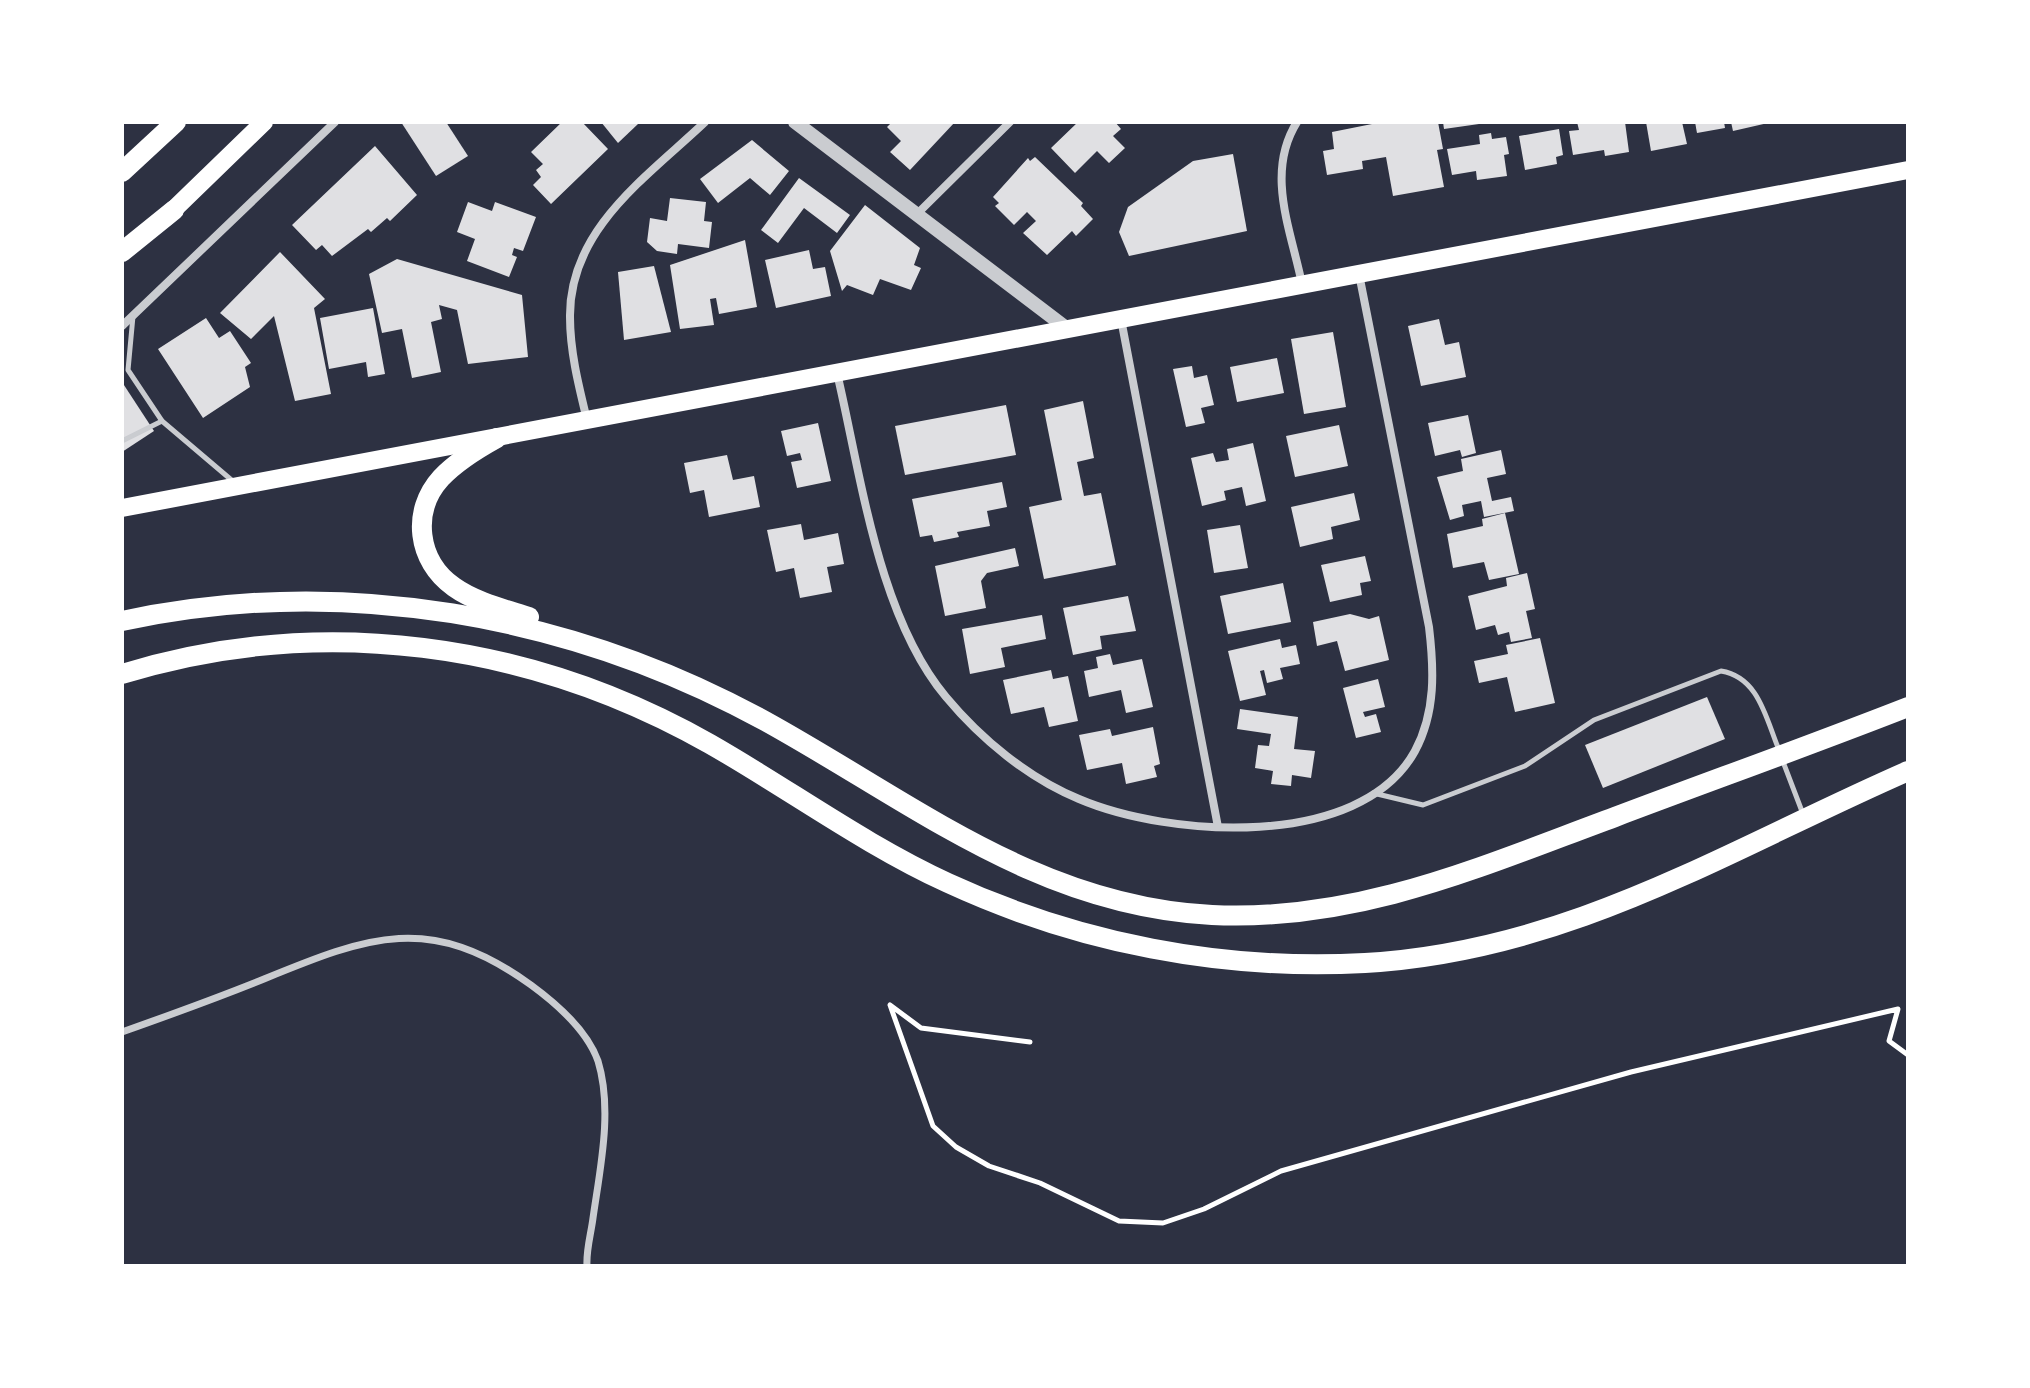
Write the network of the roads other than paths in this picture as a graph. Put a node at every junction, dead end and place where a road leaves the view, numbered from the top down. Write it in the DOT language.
graph roads {
  1 [pos="176,122"];
  2 [pos="264,122"];
  3 [pos="335,122"];
  4 [pos="705,122"];
  5 [pos="795,122"];
  6 [pos="1010,122"];
  7 [pos="1297,122"];
  8 [pos="1908,170"];
  9 [pos="122,172"];
  10 [pos="174,210"];
  11 [pos="917,214"];
  12 [pos="122,252"];
  13 [pos="122,264"];
  14 [pos="1359,274"];
  15 [pos="1302,284"];
  16 [pos="133,315"];
  17 [pos="1121,319"];
  18 [pos="122,326"];
  19 [pos="1065,327"];
  20 [pos="128,370"];
  21 [pos="837,372"];
  22 [pos="122,374"];
  23 [pos="587,420"];
  24 [pos="162,421"];
  25 [pos="497,438"];
  26 [pos="122,441"];
  27 [pos="238,485"];
  28 [pos="122,508"];
  29 [pos="122,621"];
  30 [pos="613,653"];
  31 [pos="122,674"];
  32 [pos="1908,707"];
  33 [pos="1781,756"];
  34 [pos="1908,771"];
  35 [pos="1373,793"];
  36 [pos="1804,818"];
  37 [pos="1218,827"];
  38 [pos="122,1032"];
  39 [pos="587,1266"];
  1 -- 9 [label="highway"];
  2 -- 10 [label="main road"];
  3 -- 16 [label="street"];
  4 -- 23 [label="street"];
  5 -- 11 [label="street"];
  6 -- 11 [label="street"];
  7 -- 15 [label="street"];
  8 -- 14 [label="main road"];
  10 -- 12 [label="highway"];
  10 -- 13 [label="main road"];
  11 -- 19 [label="street"];
  14 -- 15 [label="main road"];
  14 -- 35 [label="street"];
  15 -- 17 [label="main road"];
  16 -- 18 [label="street"];
  16 -- 20 [label="lane"];
  17 -- 19 [label="main road"];
  17 -- 37 [label="street"];
  19 -- 21 [label="main road"];
  20 -- 22 [label="lane"];
  20 -- 24 [label="lane"];
  21 -- 23 [label="main road"];
  21 -- 37 [label="street"];
  23 -- 25 [label="main road"];
  24 -- 26 [label="lane"];
  24 -- 27 [label="lane"];
  25 -- 27 [label="main road"];
  25 -- 30 [label="highway"];
  27 -- 28 [label="main road"];
  29 -- 30 [label="highway"];
  30 -- 33 [label="highway"];
  31 -- 36 [label="highway"];
  32 -- 33 [label="highway"];
  33 -- 35 [label="lane"];
  33 -- 36 [label="lane"];
  34 -- 36 [label="highway"];
  35 -- 37 [label="street"];
  38 -- 39 [label="street"];
}
